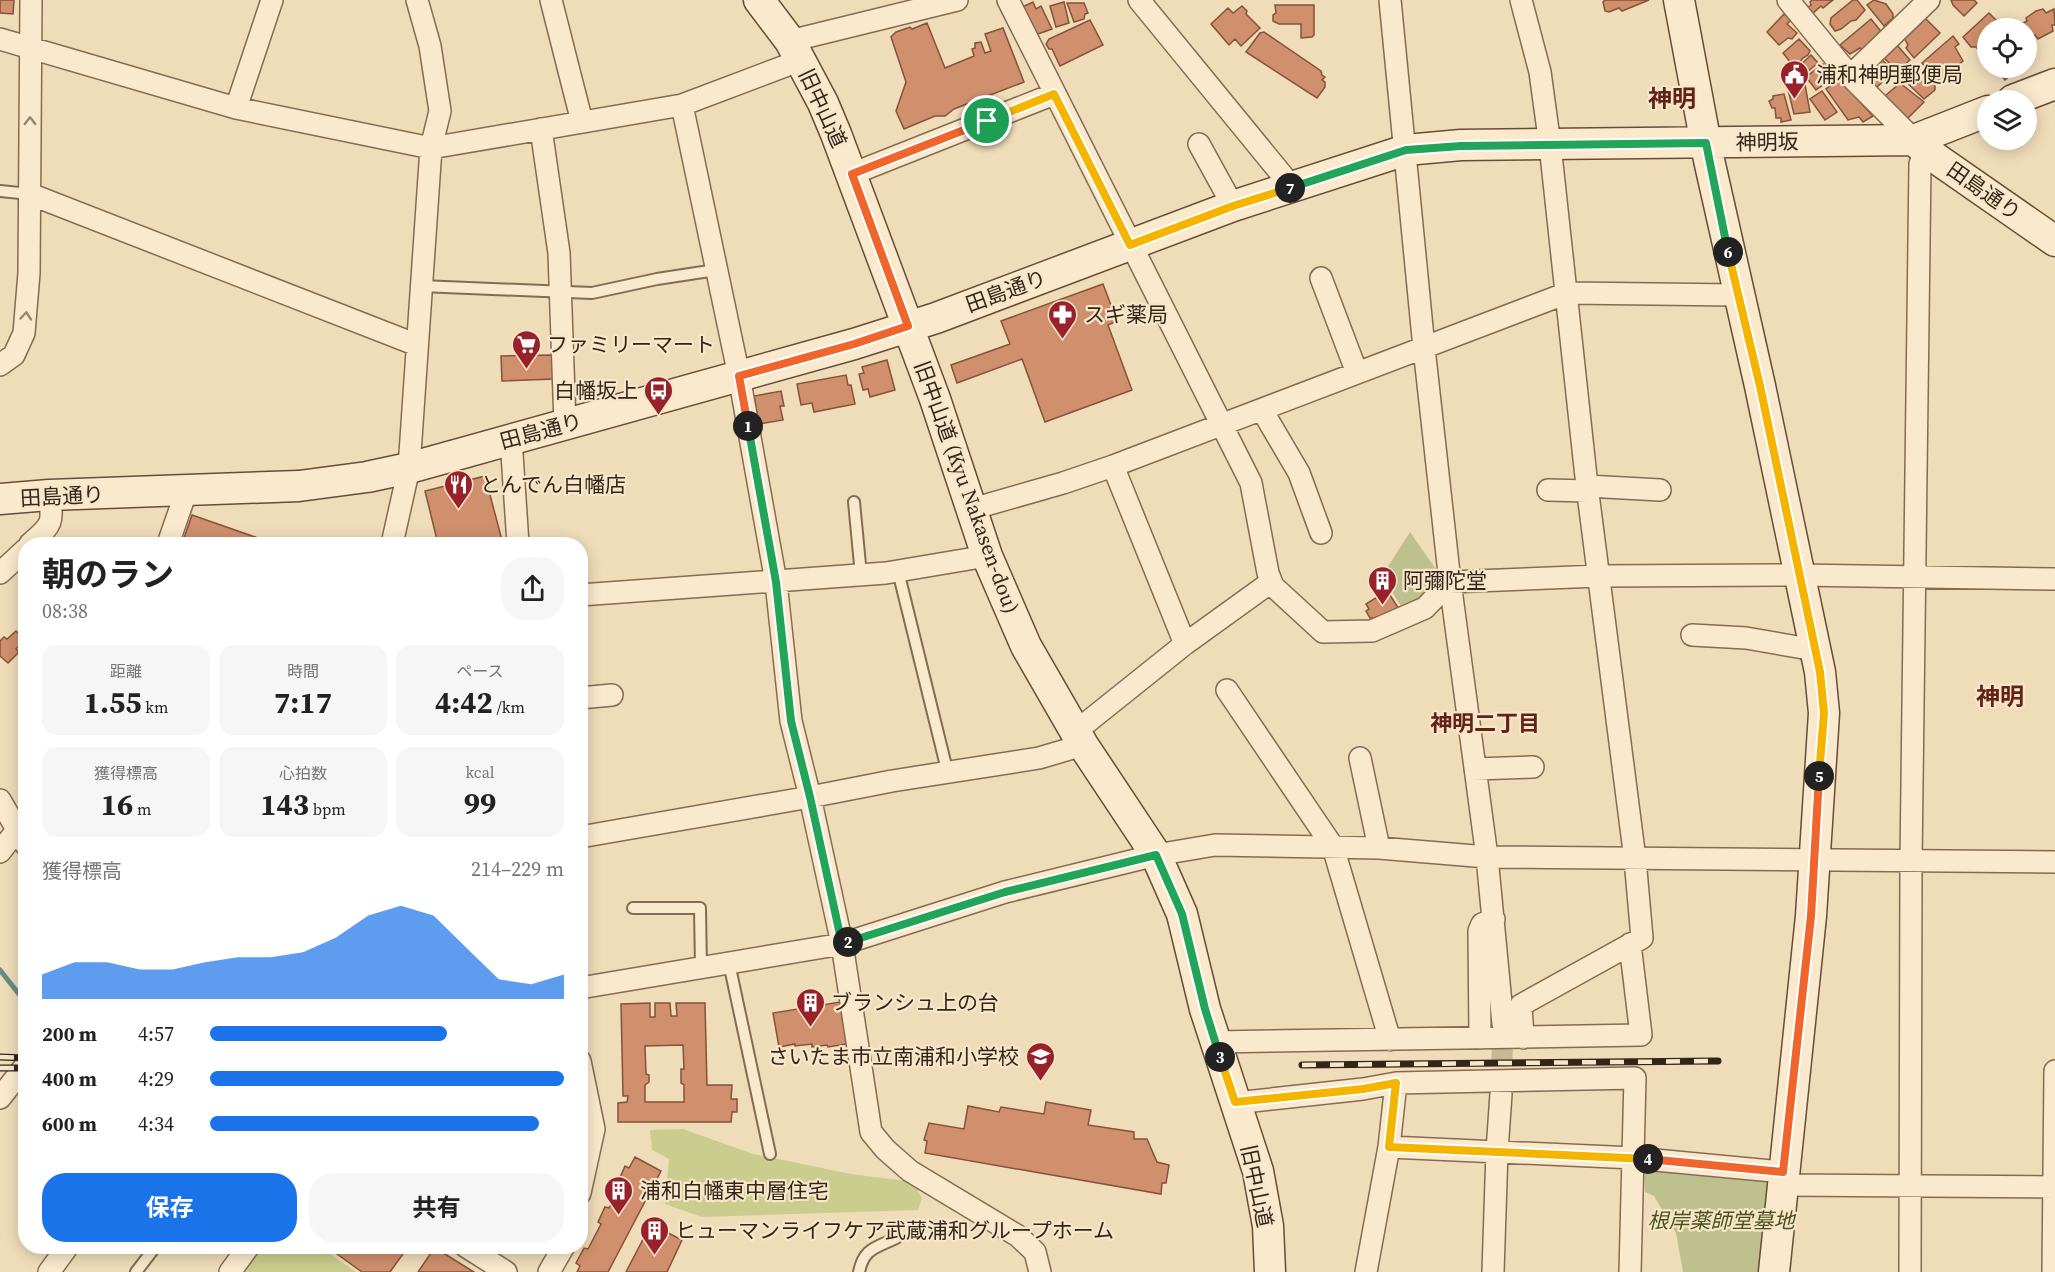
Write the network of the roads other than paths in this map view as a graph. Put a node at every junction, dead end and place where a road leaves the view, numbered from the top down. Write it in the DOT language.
graph roads {
  1 [pos="32,0"];
  2 [pos="272,0"];
  3 [pos="417,0"];
  4 [pos="551,0"];
  5 [pos="759,0"];
  6 [pos="957,0"];
  7 [pos="1008,0"];
  8 [pos="1139,0"];
  9 [pos="1390,0"];
  10 [pos="1521,0"];
  11 [pos="1679,0"];
  12 [pos="1788,0"];
  13 [pos="1929,0"];
  14 [pos="0,39"];
  15 [pos="30,47"];
  16 [pos="795,50"];
  17 [pos="1850,76"];
  18 [pos="2055,84"];
  19 [pos="2037,91"];
  20 [pos="1054,94"];
  21 [pos="681,105"];
  22 [pos="236,108"];
  23 [pos="1977,117"];
  24 [pos="582,122"];
  25 [pos="541,129"];
  26 [pos="1706,143"];
  27 [pos="1199,144"];
  28 [pos="1550,145"];
  29 [pos="1921,146"];
  30 [pos="431,148"];
  31 [pos="1406,150"];
  32 [pos="852,174"];
  33 [pos="1292,187"];
  34 [pos="0,191"];
  35 [pos="30,194"];
  36 [pos="1233,206"];
  37 [pos="2055,240"];
  38 [pos="1130,245"];
  39 [pos="716,270"];
  40 [pos="1321,278"];
  41 [pos="421,286"];
  42 [pos="560,293"];
  43 [pos="1567,293"];
  44 [pos="1738,296"];
  45 [pos="908,326"];
  46 [pos="417,345"];
  47 [pos="1424,348"];
  48 [pos="0,364"];
  49 [pos="1357,373"];
  50 [pos="739,376"];
  51 [pos="1262,410"];
  52 [pos="565,424"];
  53 [pos="1223,425"];
  54 [pos="511,439"];
  55 [pos="1113,466"];
  56 [pos="409,468"];
  57 [pos="1588,489"];
  58 [pos="1548,490"];
  59 [pos="1660,490"];
  60 [pos="186,492"];
  61 [pos="48,495"];
  62 [pos="0,499"];
  63 [pos="854,502"];
  64 [pos="972,509"];
  65 [pos="1321,533"];
  66 [pos="37,537"];
  67 [pos="170,537"];
  68 [pos="394,537"];
  69 [pos="518,537"];
  70 [pos="18,556"];
  71 [pos="987,556"];
  72 [pos="898,571"];
  73 [pos="0,573"];
  74 [pos="861,575"];
  75 [pos="1798,575"];
  76 [pos="1599,576"];
  77 [pos="1914,577"];
  78 [pos="2055,579"];
  79 [pos="776,582"];
  80 [pos="1271,582"];
  81 [pos="1450,582"];
  82 [pos="588,594"];
  83 [pos="1692,635"];
  84 [pos="1185,644"];
  85 [pos="1815,650"];
  86 [pos="1227,690"];
  87 [pos="612,695"];
  88 [pos="588,697"];
  89 [pos="1079,738"];
  90 [pos="1360,758"];
  91 [pos="1533,767"];
  92 [pos="1475,769"];
  93 [pos="948,774"];
  94 [pos="810,797"];
  95 [pos="0,800"];
  96 [pos="18,833"];
  97 [pos="588,836"];
  98 [pos="18,840"];
  99 [pos="1333,847"];
  100 [pos="1379,848"];
  101 [pos="0,852"];
  102 [pos="1156,855"];
  103 [pos="1488,857"];
  104 [pos="1635,859"];
  105 [pos="1813,860"];
  106 [pos="1911,861"];
  107 [pos="2055,862"];
  108 [pos="633,908"];
  109 [pos="1494,919"];
  110 [pos="842,944"];
  111 [pos="1630,944"];
  112 [pos="729,963"];
  113 [pos="701,968"];
  114 [pos="588,987"];
  115 [pos="1503,1024"];
  116 [pos="1480,1038"];
  117 [pos="1523,1038"];
  118 [pos="1390,1040"];
  119 [pos="1215,1042"];
  120 [pos="2055,1071"];
  121 [pos="18,1075"];
  122 [pos="1396,1083"];
  123 [pos="1501,1094"];
  124 [pos="0,1098"];
  125 [pos="588,1100"];
  126 [pos="1235,1102"];
  127 [pos="1389,1147"];
  128 [pos="1497,1151"];
  129 [pos="770,1154"];
  130 [pos="588,1156"];
  131 [pos="1634,1158"];
  132 [pos="1782,1178"];
  133 [pos="1910,1186"];
  134 [pos="2054,1187"];
  135 [pos="896,1238"];
  136 [pos="62,1254"];
  137 [pos="150,1254"];
  138 [pos="243,1254"];
  139 [pos="478,1254"];
  140 [pos="559,1254"];
  141 [pos="49,1272"];
  142 [pos="136,1272"];
  143 [pos="230,1272"];
  144 [pos="506,1272"];
  145 [pos="549,1272"];
  146 [pos="859,1272"];
  147 [pos="1040,1272"];
  148 [pos="1270,1272"];
  149 [pos="1366,1272"];
  150 [pos="1493,1272"];
  151 [pos="1630,1272"];
  152 [pos="1774,1272"];
  153 [pos="1910,1272"];
  154 [pos="2053,1272"];
  1 -- 15 [label="street"];
  2 -- 22 [label="street"];
  3 -- 30 [label="street"];
  4 -- 24 [label="street"];
  5 -- 16 [label="street, 旧中山道"];
  6 -- 16 [label="street"];
  7 -- 20 [label="street"];
  8 -- 33 [label="street"];
  9 -- 31 [label="street"];
  10 -- 28 [label="street"];
  11 -- 26 [label="street"];
  12 -- 17 [label="street"];
  13 -- 17 [label="street"];
  14 -- 15 [label="street"];
  15 -- 22 [label="street"];
  35 -- 15 [label="street, one-way"];
  16 -- 21 [label="street"];
  16 -- 32 [label="street, 旧中山道"];
  17 -- 29 [label="street"];
  18 -- 19 [label="street"];
  20 -- 32 [label="street"];
  20 -- 38 [label="street"];
  21 -- 24 [label="street"];
  21 -- 39 [label="street"];
  22 -- 30 [label="street"];
  23 -- 29 [label="street"];
  24 -- 25 [label="street"];
  25 -- 30 [label="street"];
  25 -- 42 [label="street"];
  26 -- 28 [label="street, 神明坂"];
  26 -- 29 [label="street, 神明坂"];
  26 -- 44 [label="street"];
  27 -- 36 [label="street"];
  28 -- 31 [label="street, 神明坂"];
  28 -- 43 [label="street"];
  29 -- 37 [label="street, 田島通り"];
  29 -- 77 [label="street"];
  30 -- 41 [label="street"];
  31 -- 33 [label="street, 神明坂"];
  31 -- 47 [label="street"];
  32 -- 45 [label="street, 旧中山道"];
  33 -- 36 [label="street, 神明坂"];
  34 -- 35 [label="lane"];
  35 -- 46 [label="street"];
  48 -- 35 [label="street, one-way"];
  36 -- 38 [label="street, 田島通り"];
  38 -- 45 [label="street, 田島通り"];
  38 -- 53 [label="street"];
  39 -- 42 [label="lane"];
  39 -- 50 [label="street"];
  40 -- 49 [label="street"];
  41 -- 42 [label="lane"];
  41 -- 46 [label="street"];
  42 -- 52 [label="street"];
  43 -- 44 [label="street"];
  43 -- 47 [label="street"];
  43 -- 57 [label="street"];
  44 -- 75 [label="street"];
  45 -- 50 [label="street, 田島通り"];
  45 -- 64 [label="street, 旧中山道 (Kyu Nakasen-dou)"];
  46 -- 56 [label="street"];
  47 -- 49 [label="street"];
  47 -- 81 [label="street"];
  49 -- 51 [label="street"];
  50 -- 52 [label="street, 田島通り"];
  50 -- 79 [label="street"];
  51 -- 53 [label="street"];
  51 -- 65 [label="street"];
  52 -- 54 [label="street, 田島通り"];
  53 -- 55 [label="street"];
  53 -- 80 [label="street"];
  54 -- 56 [label="street, 田島通り"];
  54 -- 69 [label="street"];
  55 -- 64 [label="street"];
  55 -- 84 [label="street"];
  56 -- 60 [label="street, 田島通り"];
  56 -- 68 [label="street"];
  57 -- 58 [label="street"];
  57 -- 59 [label="street"];
  57 -- 76 [label="street"];
  60 -- 61 [label="street, 田島通り"];
  60 -- 67 [label="street"];
  61 -- 62 [label="street, 田島通り"];
  61 -- 66 [label="street"];
  63 -- 74 [label="lane"];
  64 -- 71 [label="street, 旧中山道 (Kyu Nakasen-dou)"];
  70 -- 73 [label="street"];
  71 -- 72 [label="street"];
  71 -- 89 [label="street, 旧中山道 (Kyu Nakasen-dou)"];
  72 -- 74 [label="street"];
  72 -- 93 [label="lane"];
  74 -- 79 [label="street"];
  75 -- 76 [label="street"];
  75 -- 77 [label="street"];
  75 -- 85 [label="street"];
  76 -- 81 [label="street"];
  76 -- 104 [label="street"];
  77 -- 78 [label="street"];
  77 -- 106 [label="street"];
  79 -- 82 [label="street"];
  79 -- 94 [label="street"];
  80 -- 81 [label="street"];
  80 -- 84 [label="street"];
  81 -- 92 [label="street"];
  83 -- 85 [label="street"];
  84 -- 89 [label="street"];
  85 -- 105 [label="street"];
  86 -- 99 [label="street"];
  87 -- 88 [label="street"];
  89 -- 93 [label="street"];
  89 -- 102 [label="street, 旧中山道 (Kyu Nakasen-dou)"];
  90 -- 100 [label="street"];
  91 -- 92 [label="street"];
  92 -- 103 [label="street"];
  93 -- 94 [label="street"];
  94 -- 97 [label="street"];
  94 -- 110 [label="street"];
  95 -- 96 [label="street"];
  98 -- 101 [label="street"];
  99 -- 100 [label="street"];
  99 -- 102 [label="street"];
  99 -- 118 [label="street"];
  100 -- 103 [label="street"];
  102 -- 110 [label="street"];
  102 -- 119 [label="street, 旧中山道 (Kyu Nakasen-dou)"];
  103 -- 104 [label="street"];
  103 -- 109 [label="street"];
  104 -- 105 [label="street"];
  104 -- 111 [label="street"];
  105 -- 106 [label="street"];
  105 -- 132 [label="street"];
  106 -- 107 [label="street"];
  106 -- 133 [label="street"];
  108 -- 113 [label="lane"];
  109 -- 115 [label="street"];
  109 -- 116 [label="street"];
  110 -- 112 [label="street"];
  110 -- 147 [label="street"];
  111 -- 117 [label="street"];
  111 -- 117 [label="street"];
  112 -- 113 [label="street"];
  112 -- 129 [label="lane"];
  113 -- 114 [label="street"];
  116 -- 117 [label="street"];
  116 -- 118 [label="street"];
  118 -- 119 [label="street"];
  119 -- 126 [label="street, 旧中山道 (Kyu Nakasen-dou)"];
  120 -- 134 [label="street"];
  121 -- 124 [label="street"];
  122 -- 126 [label="street"];
  122 -- 127 [label="street"];
  122 -- 131 [label="street"];
  123 -- 128 [label="street"];
  125 -- 130 [label="street"];
  126 -- 148 [label="street, 旧中山道"];
  127 -- 128 [label="street"];
  127 -- 149 [label="street"];
  128 -- 131 [label="street"];
  128 -- 150 [label="street"];
  131 -- 132 [label="street"];
  131 -- 151 [label="street"];
  132 -- 133 [label="street"];
  132 -- 152 [label="street"];
  133 -- 134 [label="street"];
  133 -- 153 [label="street"];
  134 -- 154 [label="street"];
  135 -- 146 [label="lane"];
  136 -- 141 [label="street"];
  137 -- 142 [label="lane"];
  138 -- 143 [label="street"];
  139 -- 144 [label="street"];
  140 -- 145 [label="street"];
}
